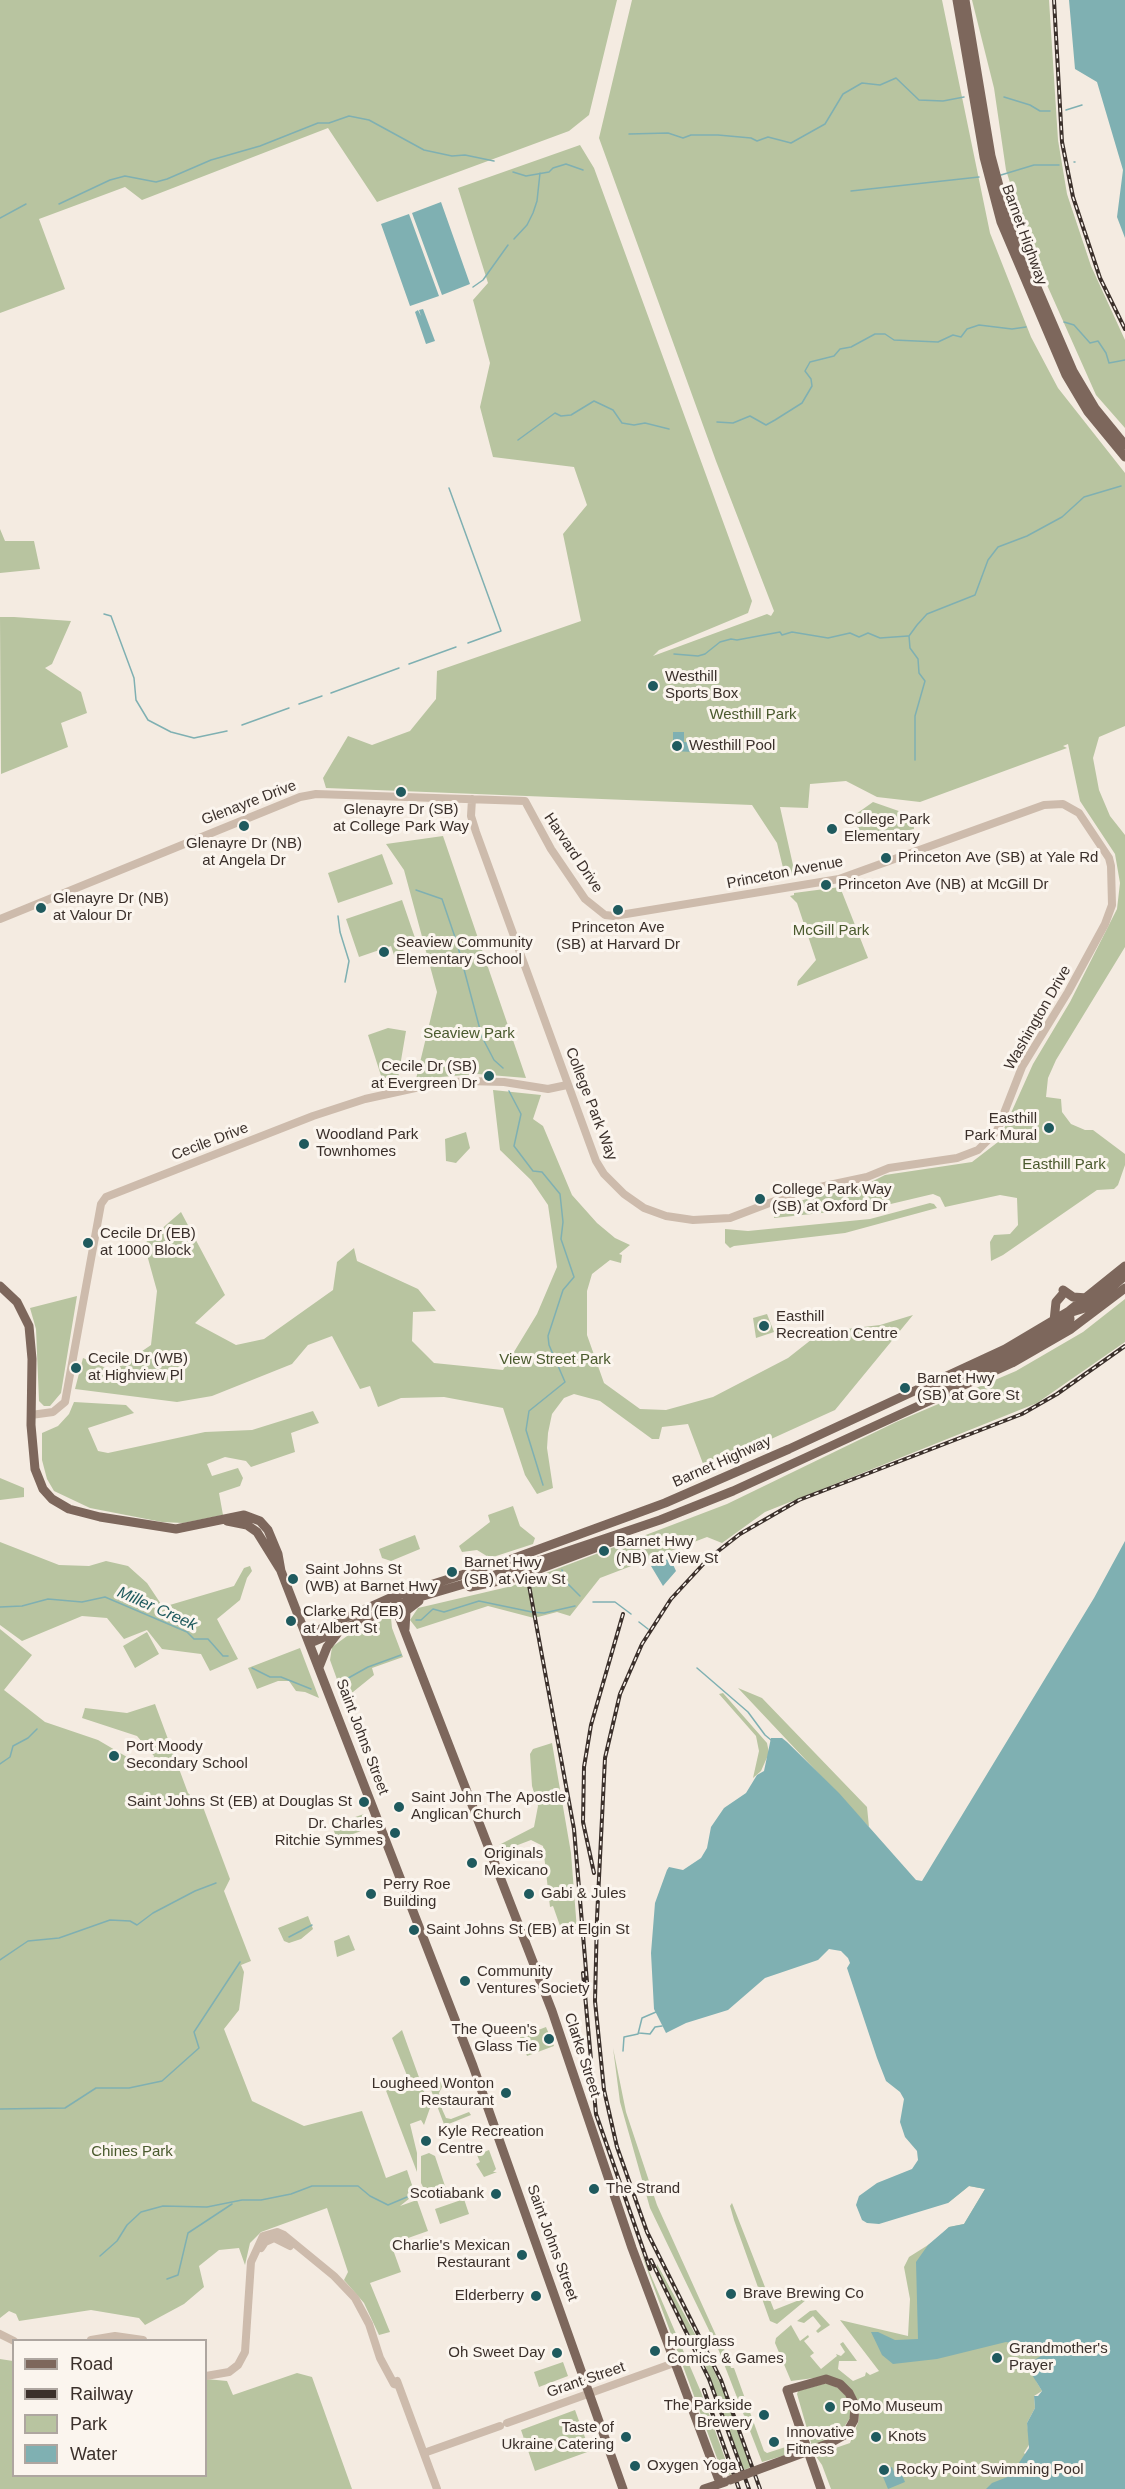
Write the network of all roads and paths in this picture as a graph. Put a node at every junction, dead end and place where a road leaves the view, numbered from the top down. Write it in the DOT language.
graph roads {
  1 [pos="957,0"];
  2 [pos="965,0"];
  3 [pos="1125,445"];
  4 [pos="1125,457"];
  5 [pos="472,799"];
  6 [pos="525,801"];
  7 [pos="1067,805"];
  8 [pos="605,915"];
  9 [pos="0,919"];
  10 [pos="567,1085"];
  11 [pos="877,1172"];
  12 [pos="1125,1266"];
  13 [pos="1125,1276"];
  14 [pos="0,1286"];
  15 [pos="1125,1287"];
  16 [pos="0,1293"];
  17 [pos="1087,1298"];
  18 [pos="1069,1311"];
  19 [pos="1054,1321"];
  20 [pos="30,1381"];
  21 [pos="31,1420"];
  22 [pos="225,1520"];
  23 [pos="660,1520"];
  24 [pos="604,1538"];
  25 [pos="281,1570"];
  26 [pos="447,1590"];
  27 [pos="398,1595"];
  28 [pos="426,1596"];
  29 [pos="395,1606"];
  30 [pos="339,1632"];
  31 [pos="405,1635"];
  32 [pos="308,1639"];
  33 [pos="319,1667"];
  34 [pos="245,2337"];
  35 [pos="97,2339"];
  36 [pos="132,2339"];
  37 [pos="674,2363"];
  38 [pos="207,2371"];
  39 [pos="207,2376"];
  40 [pos="590,2394"];
  41 [pos="424,2452"];
  42 [pos="720,2483"];
  43 [pos="437,2489"];
  44 [pos="623,2489"];
  45 [pos="704,2489"];
  46 [pos="821,2489"];
  1 -- 4 [label="main road, Barnet Highway"];
  2 -- 3 [label="main road, Barnet Highway"];
  5 -- 6 [label="street, Glenayre Drive"];
  5 -- 9 [label="street, Glenayre Drive"];
  5 -- 10 [label="street, College Park Way"];
  6 -- 8 [label="street, Harvard Drive"];
  7 -- 8 [label="street, Princeton Avenue"];
  7 -- 11 [label="street, Washington Drive"];
  10 -- 11 [label="street, College Park Way"];
  10 -- 21 [label="street, Cecile Drive"];
  12 -- 17 [label="main road, Barnet Highway"];
  13 -- 18 [label="main road"];
  14 -- 20 [label="main road"];
  15 -- 23 [label="main road, Barnet Highway"];
  16 -- 20 [label="main road"];
  17 -- 18 [label="main road, Barnet Highway"];
  17 -- 19 [label="main road"];
  18 -- 19 [label="main road, Barnet Highway"];
  18 -- 24 [label="main road"];
  19 -- 27 [label="main road, Barnet Highway"];
  20 -- 21 [label="main road"];
  21 -- 22 [label="main road"];
  22 -- 25 [label="main road, Saint Johns Street"];
  22 -- 25 [label="main road, Saint Johns Street"];
  23 -- 24 [label="main road, Barnet Highway"];
  23 -- 26 [label="main road, Barnet Highway"];
  24 -- 26 [label="main road, Barnet Highway"];
  25 -- 32 [label="main road, Saint Johns Street"];
  26 -- 28 [label="main road, Barnet Highway"];
  27 -- 29 [label="main road"];
  27 -- 32 [label="main road, Barnet Highway"];
  28 -- 29 [label="main road, Barnet Highway"];
  28 -- 31 [label="main road"];
  29 -- 30 [label="main road, Barnet Highway"];
  29 -- 31 [label="main road, Clarke Street"];
  30 -- 32 [label="main road, Barnet Highway"];
  30 -- 33 [label="main road"];
  31 -- 37 [label="main road, Clarke Street"];
  32 -- 33 [label="main road, Saint Johns Street"];
  33 -- 40 [label="main road, Saint Johns Street"];
  34 -- 38 [label="street"];
  34 -- 39 [label="street"];
  34 -- 41 [label="street"];
  35 -- 36 [label="street"];
  37 -- 40 [label="street, Grant Street"];
  37 -- 42 [label="main road, Clarke Street"];
  40 -- 41 [label="street, Grant Street"];
  40 -- 44 [label="main road, Saint Johns Street"];
  41 -- 43 [label="street"];
  42 -- 45 [label="main road"];
  42 -- 46 [label="main road, bridge"];
}
